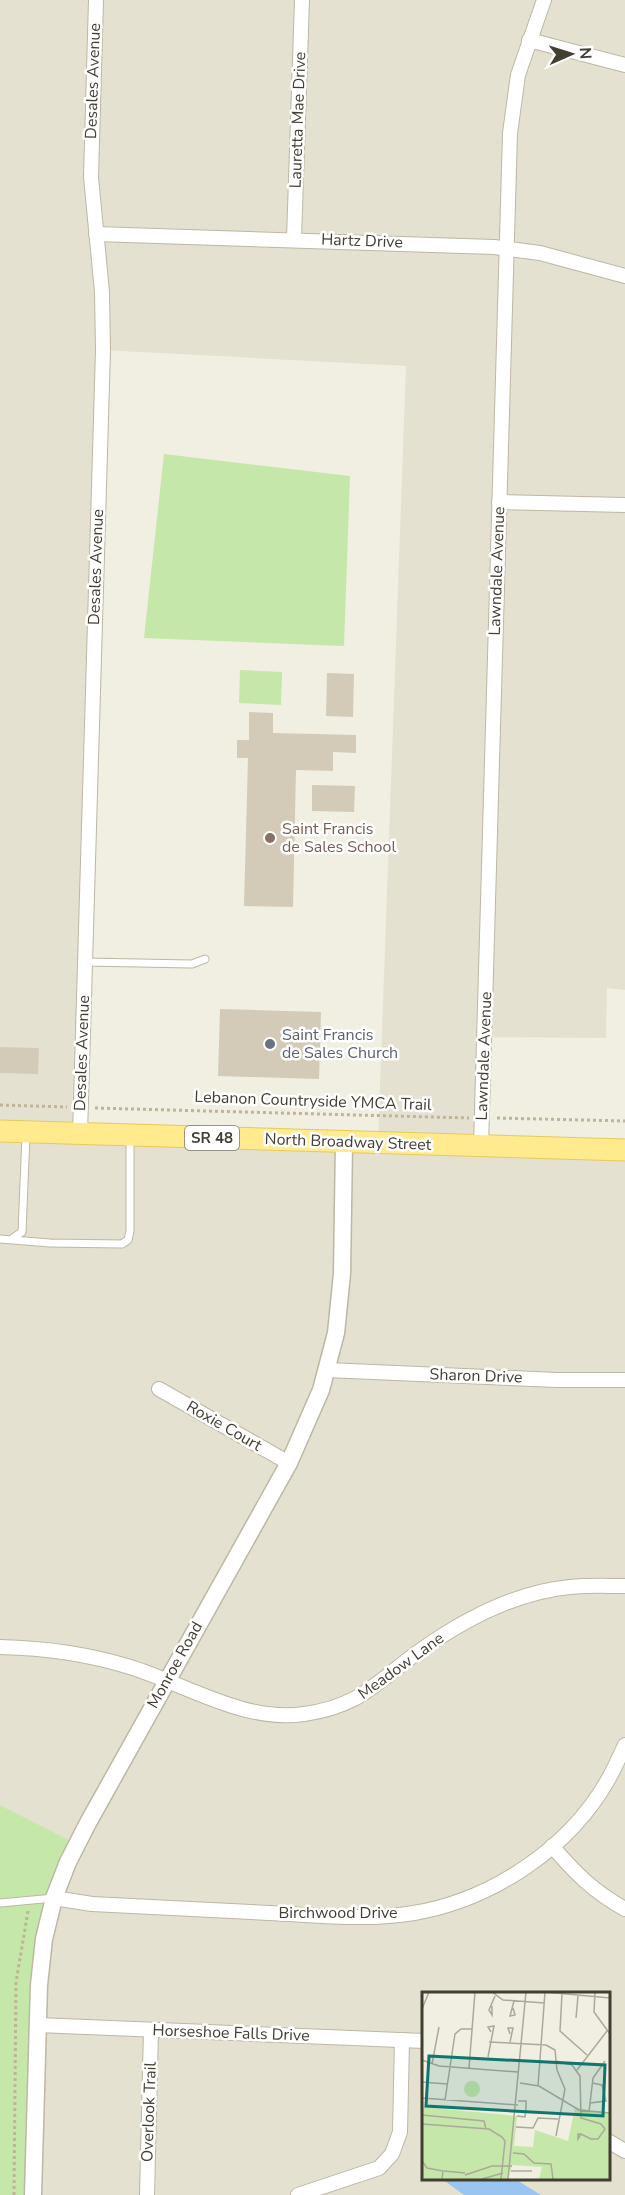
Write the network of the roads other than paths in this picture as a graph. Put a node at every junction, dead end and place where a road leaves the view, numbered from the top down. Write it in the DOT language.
graph roads {
  1 [pos="96,0"];
  2 [pos="302,0"];
  3 [pos="544,0"];
  4 [pos="529,40"];
  5 [pos="625,65"];
  6 [pos="96,234"];
  7 [pos="294,239"];
  8 [pos="506,249"];
  9 [pos="625,276"];
  10 [pos="499,502"];
  11 [pos="625,505"];
  12 [pos="205,959"];
  13 [pos="85,962"];
  14 [pos="0,1131"];
  15 [pos="26,1132"];
  16 [pos="80,1134"];
  17 [pos="130,1136"];
  18 [pos="344,1143"];
  19 [pos="481,1146"];
  20 [pos="625,1150"];
  21 [pos="0,1239"];
  22 [pos="9,1239"];
  23 [pos="327,1370"];
  24 [pos="625,1380"];
  25 [pos="159,1389"];
  26 [pos="289,1463"];
  27 [pos="625,1586"];
  28 [pos="0,1647"];
  29 [pos="167,1681"];
  30 [pos="625,1745"];
  31 [pos="552,1846"];
  32 [pos="54,1898"];
  33 [pos="0,1904"];
  34 [pos="625,1909"];
  35 [pos="38,2025"];
  36 [pos="151,2030"];
  37 [pos="402,2040"];
  38 [pos="422,2041"];
  39 [pos="610,2142"];
  40 [pos="625,2151"];
  41 [pos="33,2195"];
  42 [pos="147,2195"];
  43 [pos="298,2195"];
  1 -- 6 [label="street, Desales Avenue"];
  2 -- 7 [label="street, Lauretta Mae Drive"];
  3 -- 4 [label="street, Lawndale Avenue"];
  4 -- 5 [label="street"];
  4 -- 8 [label="street, Lawndale Avenue"];
  6 -- 7 [label="street, Hartz Drive"];
  6 -- 13 [label="street, Desales Avenue"];
  7 -- 8 [label="street, Hartz Drive"];
  8 -- 9 [label="street, Hartz Drive"];
  8 -- 10 [label="street, Lawndale Avenue"];
  10 -- 11 [label="street"];
  10 -- 19 [label="street, Lawndale Avenue"];
  12 -- 13 [label="lane"];
  13 -- 16 [label="street, Desales Avenue"];
  14 -- 15 [label="main road, North Broadway Street / SR 48"];
  15 -- 16 [label="main road, North Broadway Street / SR 48"];
  15 -- 22 [label="lane"];
  16 -- 17 [label="main road, North Broadway Street / SR 48"];
  17 -- 18 [label="main road, North Broadway Street / SR 48"];
  17 -- 22 [label="lane"];
  18 -- 19 [label="main road, North Broadway Street / SR 48"];
  18 -- 23 [label="street, Monroe Road"];
  19 -- 20 [label="main road, North Broadway Street / SR 48"];
  21 -- 22 [label="lane"];
  23 -- 24 [label="street, Sharon Drive"];
  23 -- 26 [label="street, Monroe Road"];
  25 -- 26 [label="street, Roxie Court"];
  26 -- 29 [label="street, Monroe Road"];
  27 -- 29 [label="street, Meadow Lane"];
  28 -- 29 [label="street, Meadow Lane"];
  29 -- 32 [label="street, Monroe Road"];
  30 -- 31 [label="street, Birchwood Drive"];
  31 -- 32 [label="street, Birchwood Drive"];
  31 -- 34 [label="street"];
  32 -- 33 [label="lane"];
  32 -- 35 [label="street, Monroe Road"];
  35 -- 36 [label="street, Horseshoe Falls Drive"];
  35 -- 41 [label="street, Monroe Road"];
  36 -- 37 [label="street, Horseshoe Falls Drive"];
  36 -- 42 [label="street, Overlook Trail"];
  37 -- 38 [label="street, Horseshoe Falls Drive"];
  37 -- 43 [label="street"];
  39 -- 40 [label="street"];
}
